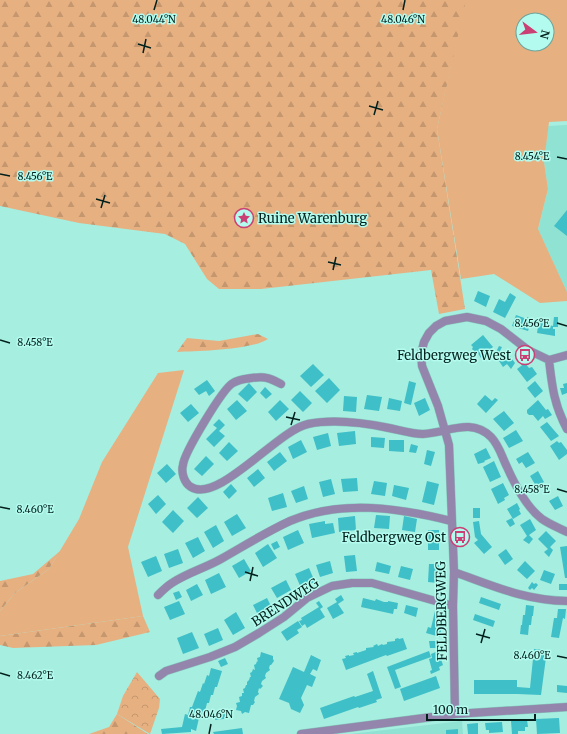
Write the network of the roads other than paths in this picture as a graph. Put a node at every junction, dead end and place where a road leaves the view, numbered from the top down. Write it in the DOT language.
graph roads {
  1 [pos="567,355"];
  2 [pos="548,360"];
  3 [pos="281,384"];
  4 [pos="567,429"];
  5 [pos="446,431"];
  6 [pos="451,521"];
  7 [pos="567,532"];
  8 [pos="454,572"];
  9 [pos="158,595"];
  10 [pos="567,601"];
  11 [pos="453,606"];
  12 [pos="159,676"];
  13 [pos="567,707"];
  14 [pos="455,714"];
  15 [pos="301,734"];
  1 -- 2 [label="street"];
  2 -- 4 [label="street"];
  2 -- 5 [label="street, FELDBERGWEG"];
  3 -- 5 [label="street"];
  5 -- 6 [label="street, FELDBERGWEG"];
  5 -- 7 [label="street"];
  6 -- 8 [label="street, FELDBERGWEG"];
  6 -- 9 [label="street"];
  8 -- 10 [label="street"];
  8 -- 11 [label="street, FELDBERGWEG"];
  11 -- 12 [label="street, BRENDWEG"];
  11 -- 14 [label="street, FELDBERGWEG"];
  13 -- 14 [label="street"];
  14 -- 15 [label="street"];
}
